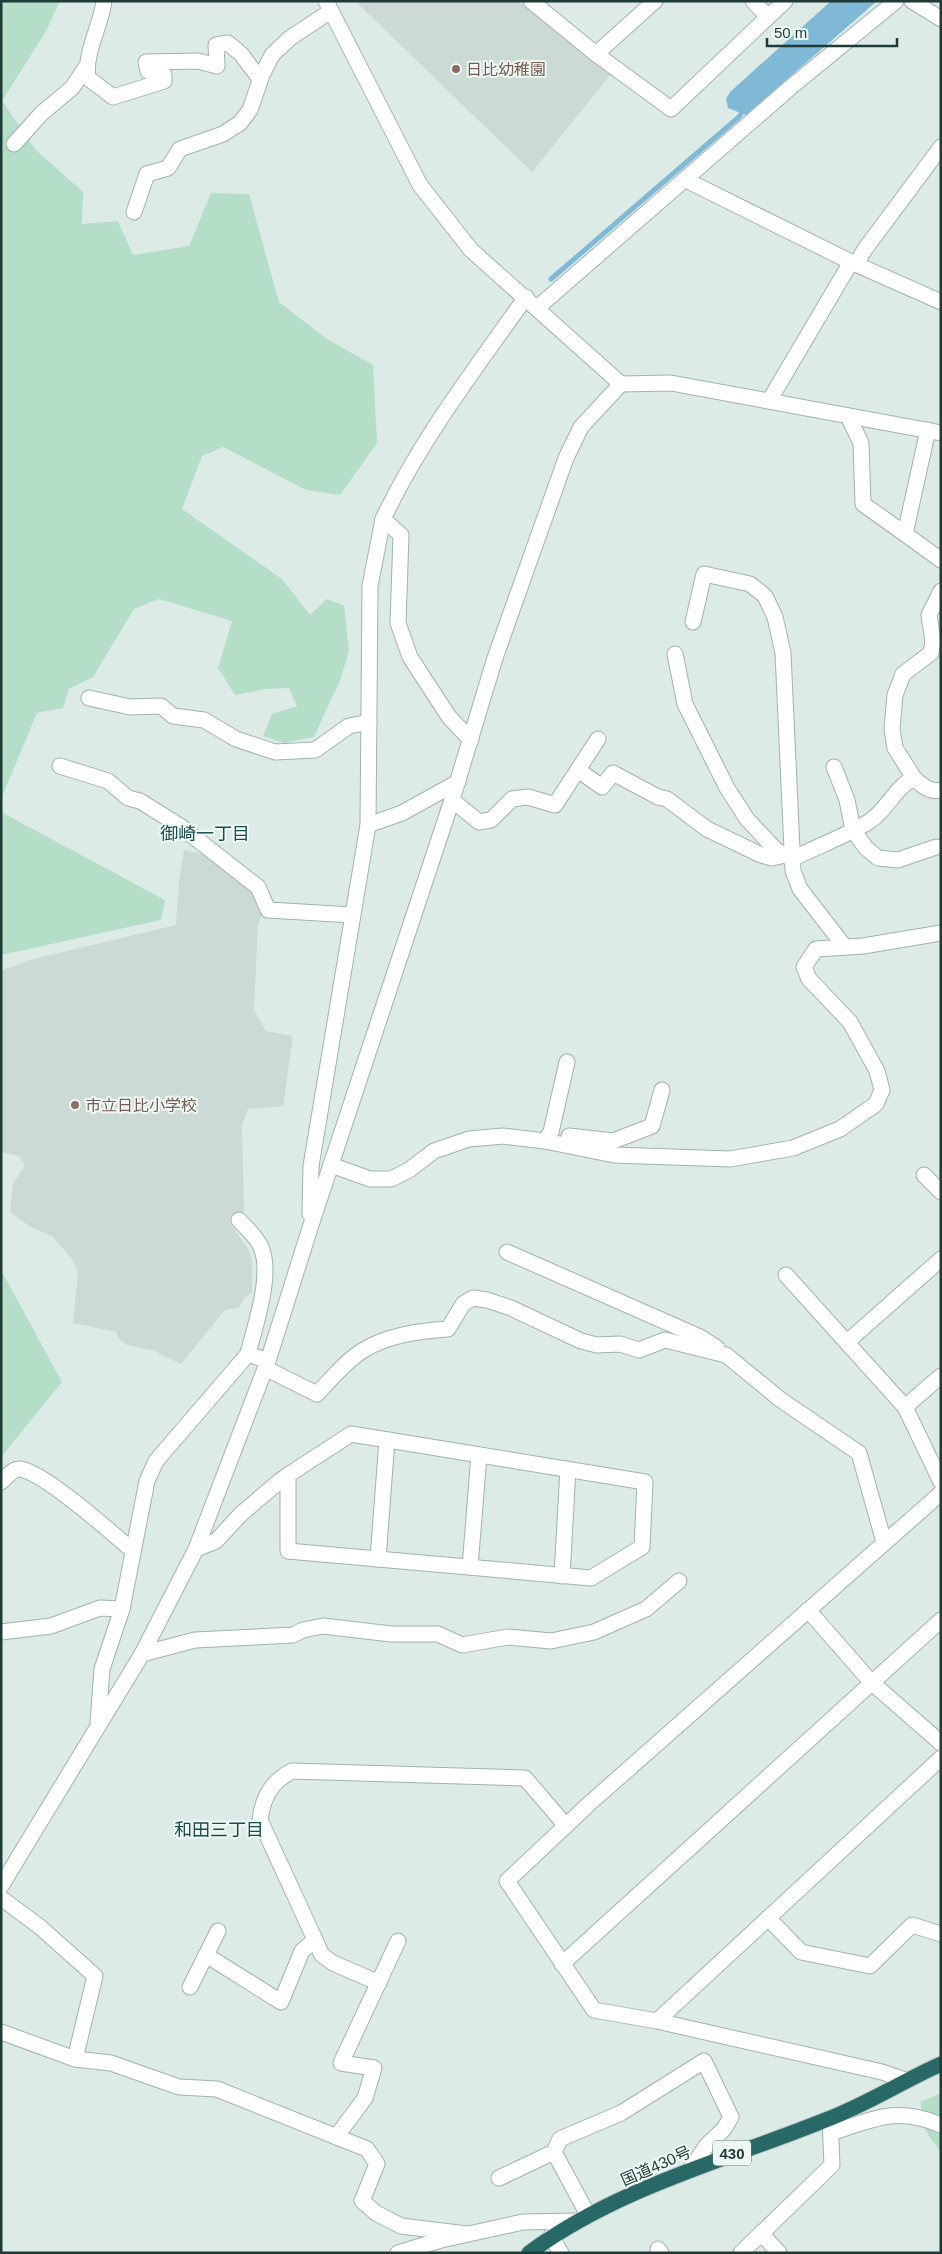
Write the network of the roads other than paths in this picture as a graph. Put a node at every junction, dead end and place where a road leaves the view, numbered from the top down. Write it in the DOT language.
graph roads {
  1 [pos="104,1"];
  2 [pos="531,1"];
  3 [pos="655,1"];
  4 [pos="753,1"];
  5 [pos="785,1"];
  6 [pos="896,1"];
  7 [pos="912,1"];
  8 [pos="328,6"];
  9 [pos="768,18"];
  10 [pos="941,19"];
  11 [pos="596,54"];
  12 [pos="86,67"];
  13 [pos="260,79"];
  14 [pos="14,144"];
  15 [pos="941,147"];
  16 [pos="686,180"];
  17 [pos="134,212"];
  18 [pos="854,263"];
  19 [pos="526,297"];
  20 [pos="941,302"];
  21 [pos="537,308"];
  22 [pos="621,384"];
  23 [pos="769,401"];
  24 [pos="848,416"];
  25 [pos="935,432"];
  26 [pos="383,519"];
  27 [pos="905,534"];
  28 [pos="941,560"];
  29 [pos="941,591"];
  30 [pos="693,622"];
  31 [pos="675,654"];
  32 [pos="89,698"];
  33 [pos="369,722"];
  34 [pos="598,739"];
  35 [pos="471,740"];
  36 [pos="60,766"];
  37 [pos="834,767"];
  38 [pos="578,770"];
  39 [pos="914,778"];
  40 [pos="458,782"];
  41 [pos="941,790"];
  42 [pos="452,800"];
  43 [pos="368,825"];
  44 [pos="852,830"];
  45 [pos="936,847"];
  46 [pos="789,857"];
  47 [pos="352,916"];
  48 [pos="941,933"];
  49 [pos="845,947"];
  50 [pos="567,1062"];
  51 [pos="662,1090"];
  52 [pos="548,1137"];
  53 [pos="331,1165"];
  54 [pos="924,1175"];
  55 [pos="941,1192"];
  56 [pos="239,1220"];
  57 [pos="310,1228"];
  58 [pos="507,1252"];
  59 [pos="941,1259"];
  60 [pos="786,1275"];
  61 [pos="847,1342"];
  62 [pos="248,1354"];
  63 [pos="726,1355"];
  64 [pos="266,1365"];
  65 [pos="941,1376"];
  66 [pos="906,1407"];
  67 [pos="387,1440"];
  68 [pos="479,1455"];
  69 [pos="568,1469"];
  70 [pos="288,1475"];
  71 [pos="1,1482"];
  72 [pos="941,1482"];
  73 [pos="941,1493"];
  74 [pos="884,1542"];
  75 [pos="196,1549"];
  76 [pos="133,1550"];
  77 [pos="378,1559"];
  78 [pos="470,1567"];
  79 [pos="562,1576"];
  80 [pos="679,1581"];
  81 [pos="122,1609"];
  82 [pos="808,1610"];
  83 [pos="941,1620"];
  84 [pos="1,1632"];
  85 [pos="142,1654"];
  86 [pos="871,1682"];
  87 [pos="98,1726"];
  88 [pos="941,1742"];
  89 [pos="941,1758"];
  90 [pos="566,1826"];
  91 [pos="1,1886"];
  92 [pos="1,1898"];
  93 [pos="768,1918"];
  94 [pos="218,1931"];
  95 [pos="941,1934"];
  96 [pos="315,1940"];
  97 [pos="398,1941"];
  98 [pos="206,1955"];
  99 [pos="562,1964"];
  100 [pos="379,1983"];
  101 [pos="190,1987"];
  102 [pos="657,2021"];
  103 [pos="1,2032"];
  104 [pos="75,2059"];
  105 [pos="941,2064"];
  106 [pos="905,2080"];
  107 [pos="941,2125"];
  108 [pos="830,2126"];
  109 [pos="336,2137"];
  110 [pos="554,2152"];
  111 [pos="692,2168"];
  112 [pos="499,2178"];
  113 [pos="583,2218"];
  114 [pos="467,2234"];
  115 [pos="761,2234"];
  116 [pos="552,2236"];
  117 [pos="398,2253"];
  118 [pos="529,2253"];
  119 [pos="561,2253"];
  120 [pos="741,2253"];
  121 [pos="779,2253"];
  1 -- 12 [label="street"];
  2 -- 11 [label="street"];
  3 -- 11 [label="street"];
  4 -- 9 [label="street"];
  5 -- 9 [label="street"];
  6 -- 16 [label="street"];
  7 -- 10 [label="street"];
  8 -- 13 [label="street"];
  8 -- 19 [label="street"];
  9 -- 11 [label="street"];
  12 -- 13 [label="street"];
  12 -- 14 [label="street"];
  13 -- 17 [label="street"];
  15 -- 18 [label="street"];
  16 -- 18 [label="street"];
  16 -- 21 [label="street"];
  18 -- 20 [label="street"];
  18 -- 23 [label="street"];
  19 -- 21 [label="street"];
  19 -- 26 [label="street"];
  21 -- 22 [label="street"];
  22 -- 23 [label="street"];
  22 -- 35 [label="street"];
  23 -- 24 [label="street"];
  24 -- 25 [label="street"];
  24 -- 27 [label="street"];
  25 -- 27 [label="street"];
  26 -- 33 [label="street"];
  26 -- 35 [label="street"];
  27 -- 28 [label="street"];
  29 -- 39 [label="street"];
  30 -- 46 [label="street"];
  31 -- 46 [label="street"];
  32 -- 33 [label="street"];
  33 -- 43 [label="street"];
  34 -- 38 [label="street"];
  35 -- 40 [label="street"];
  36 -- 47 [label="street"];
  37 -- 44 [label="street"];
  38 -- 42 [label="street"];
  38 -- 46 [label="street"];
  39 -- 41 [label="street"];
  39 -- 44 [label="street"];
  40 -- 42 [label="street"];
  40 -- 43 [label="street"];
  42 -- 53 [label="street"];
  43 -- 47 [label="street"];
  44 -- 45 [label="street"];
  44 -- 46 [label="street"];
  46 -- 49 [label="street"];
  47 -- 57 [label="street"];
  48 -- 49 [label="street"];
  49 -- 52 [label="street"];
  50 -- 52 [label="street"];
  51 -- 52 [label="street"];
  52 -- 53 [label="street"];
  53 -- 57 [label="street"];
  54 -- 55 [label="street"];
  56 -- 62 [label="street"];
  57 -- 64 [label="street"];
  58 -- 63 [label="street"];
  59 -- 61 [label="street"];
  60 -- 61 [label="street"];
  61 -- 66 [label="street"];
  62 -- 64 [label="street"];
  62 -- 76 [label="street"];
  63 -- 64 [label="street"];
  63 -- 74 [label="street"];
  64 -- 75 [label="street"];
  65 -- 66 [label="street"];
  66 -- 72 [label="street"];
  67 -- 68 [label="street"];
  67 -- 70 [label="street"];
  67 -- 77 [label="street"];
  68 -- 69 [label="street"];
  68 -- 78 [label="street"];
  69 -- 79 [label="street"];
  69 -- 79 [label="street"];
  70 -- 75 [label="street"];
  70 -- 77 [label="street"];
  71 -- 76 [label="street"];
  73 -- 74 [label="street"];
  74 -- 82 [label="street"];
  75 -- 85 [label="street"];
  76 -- 81 [label="street"];
  77 -- 78 [label="street"];
  78 -- 79 [label="street"];
  80 -- 85 [label="street"];
  81 -- 84 [label="street"];
  81 -- 87 [label="street"];
  82 -- 86 [label="street"];
  82 -- 90 [label="street"];
  83 -- 86 [label="street"];
  85 -- 87 [label="street"];
  86 -- 88 [label="street"];
  86 -- 99 [label="street"];
  87 -- 91 [label="street"];
  89 -- 93 [label="street"];
  90 -- 96 [label="street"];
  90 -- 99 [label="street"];
  92 -- 104 [label="street"];
  93 -- 95 [label="street"];
  93 -- 102 [label="street"];
  94 -- 98 [label="street"];
  96 -- 98 [label="street"];
  96 -- 100 [label="street"];
  97 -- 100 [label="street"];
  98 -- 101 [label="street"];
  99 -- 102 [label="street"];
  100 -- 109 [label="street"];
  102 -- 106 [label="street"];
  103 -- 104 [label="street"];
  104 -- 109 [label="street"];
  105 -- 106 [label="highway, 国道430号 / 430"];
  106 -- 108 [label="highway, 国道430号 / 430"];
  107 -- 108 [label="street"];
  108 -- 111 [label="highway, 国道430号 / 430"];
  108 -- 115 [label="street"];
  109 -- 114 [label="street"];
  110 -- 111 [label="street"];
  110 -- 112 [label="street"];
  110 -- 113 [label="street"];
  111 -- 113 [label="highway, 国道430号 / 430"];
  113 -- 114 [label="street"];
  113 -- 116 [label="highway, 国道430号 / 430"];
  114 -- 117 [label="street"];
  115 -- 120 [label="street"];
  115 -- 121 [label="street"];
  116 -- 118 [label="highway, 国道430号 / 430"];
  116 -- 119 [label="street"];
}
